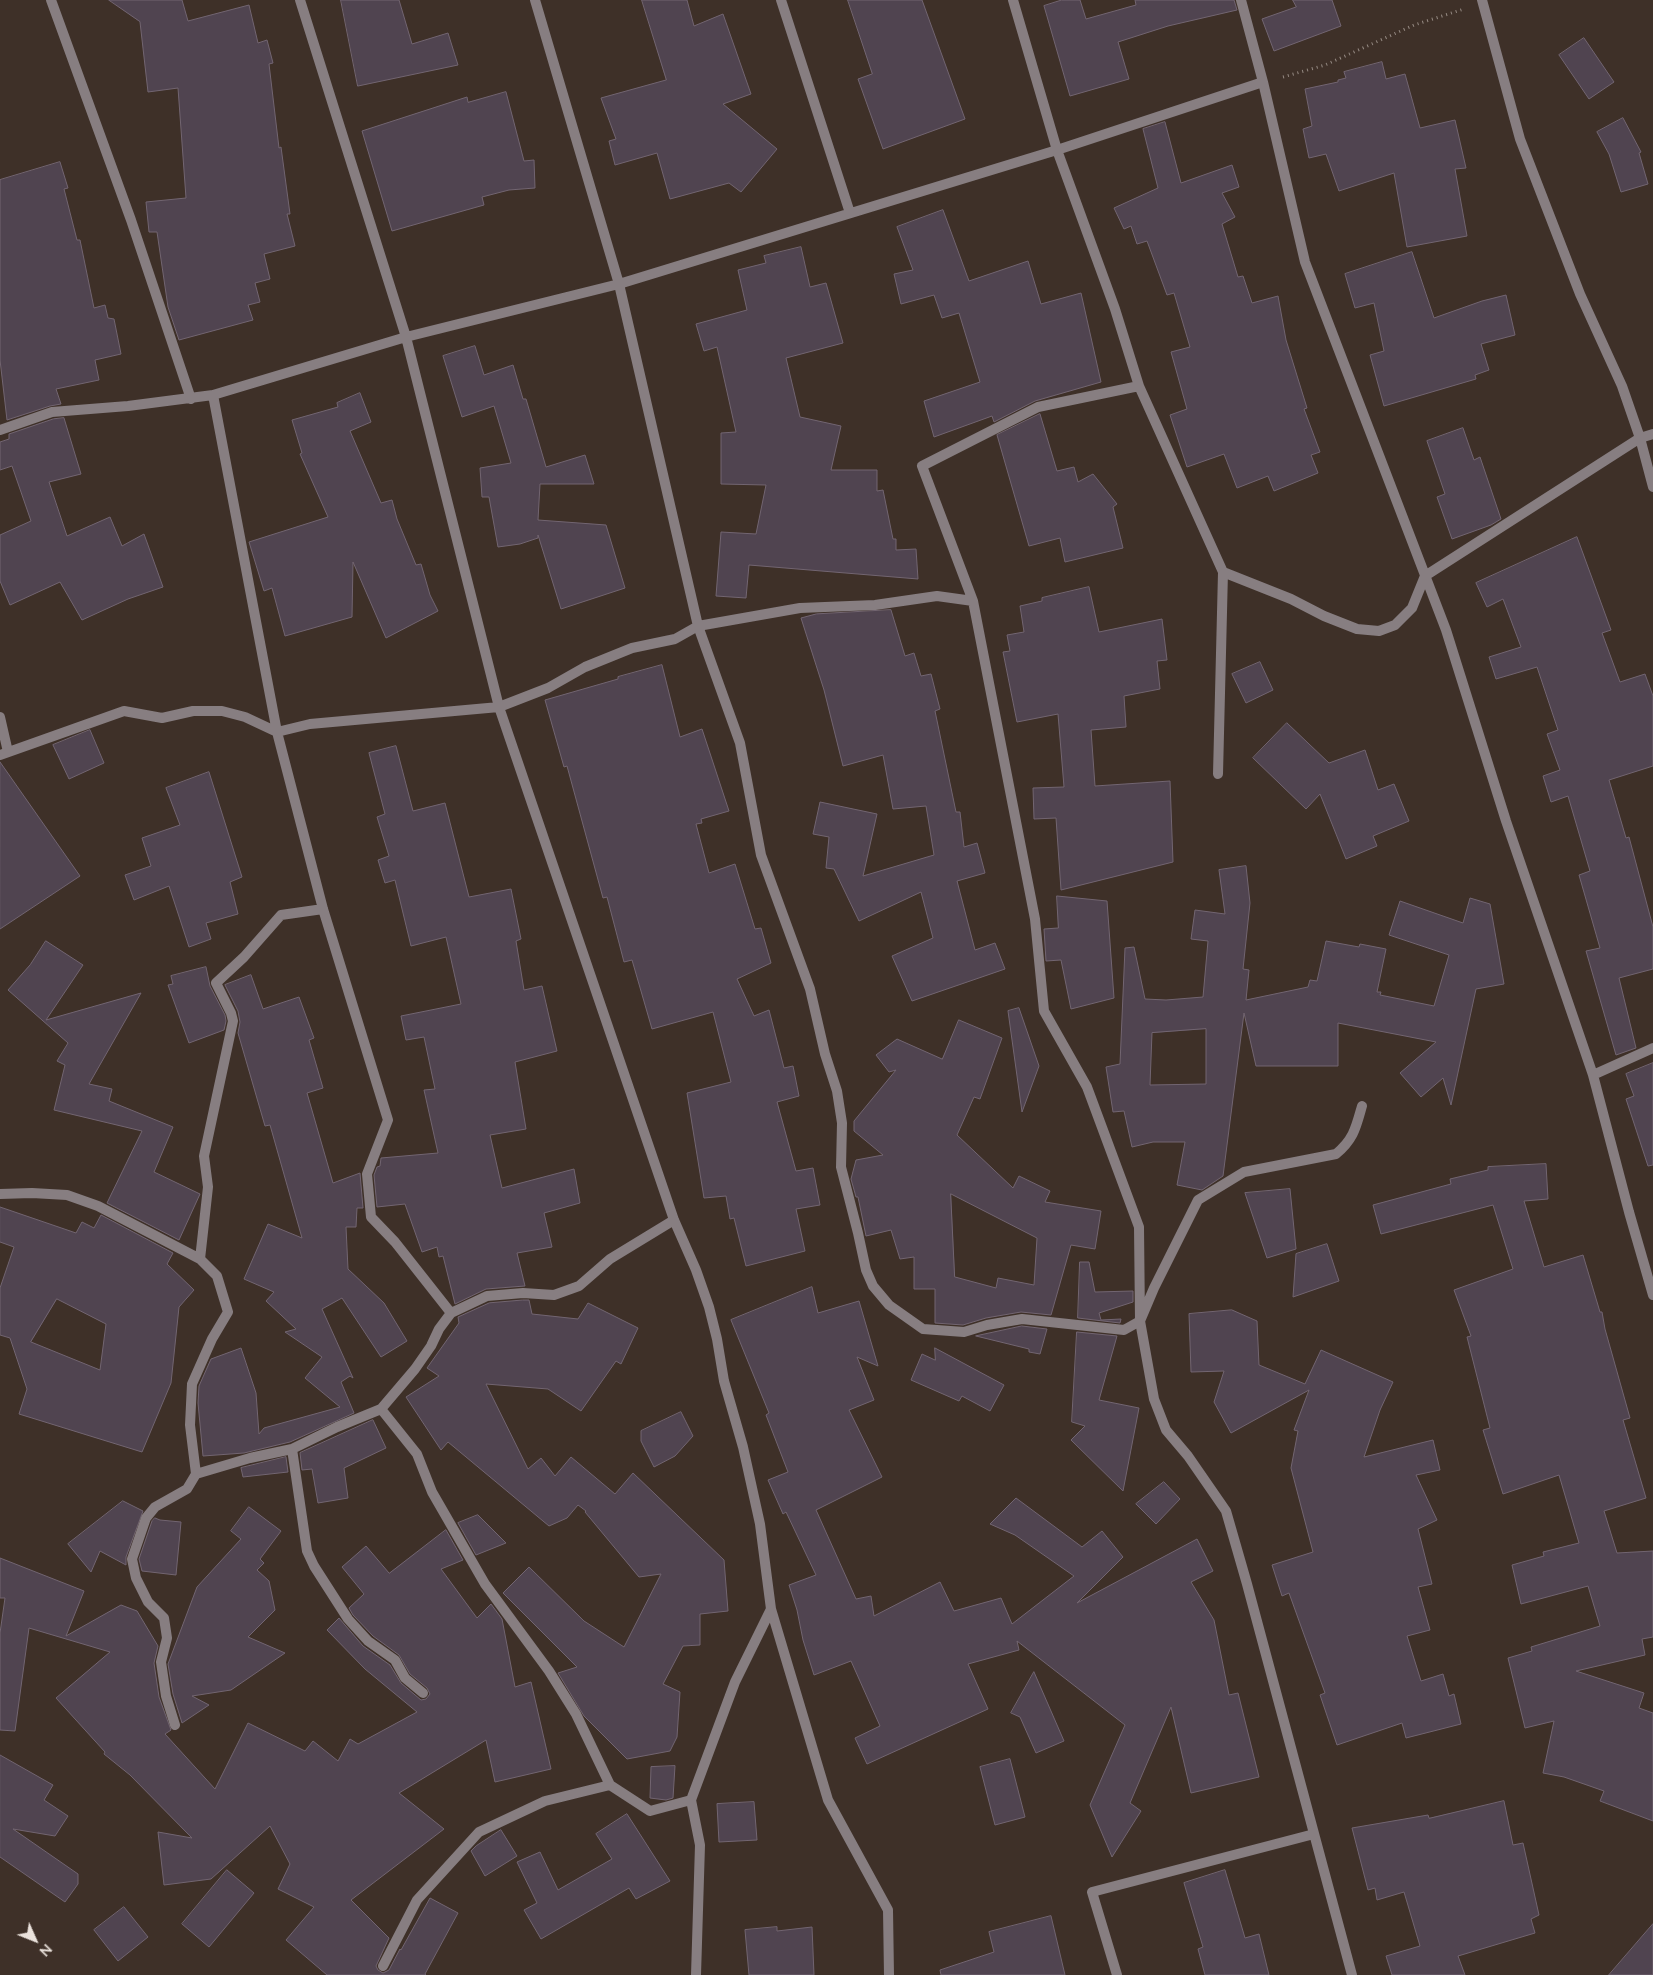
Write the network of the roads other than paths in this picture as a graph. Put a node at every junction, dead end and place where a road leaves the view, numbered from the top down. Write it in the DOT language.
graph roads {
  1 [pos="51,0"];
  2 [pos="300,0"];
  3 [pos="535,0"];
  4 [pos="781,0"];
  5 [pos="1013,0"];
  6 [pos="1241,0"];
  7 [pos="1483,1"];
  8 [pos="1263,82"];
  9 [pos="1057,150"];
  10 [pos="850,213"];
  11 [pos="619,284"];
  12 [pos="406,337"];
  13 [pos="1139,386"];
  14 [pos="213,394"];
  15 [pos="191,399"];
  16 [pos="0,430"];
  17 [pos="1653,434"];
  18 [pos="1640,438"];
  19 [pos="1653,487"];
  20 [pos="1222,572"];
  21 [pos="1425,576"];
  22 [pos="973,601"];
  23 [pos="698,626"];
  24 [pos="499,707"];
  25 [pos="0,717"];
  26 [pos="277,732"];
  27 [pos="4,754"];
  28 [pos="1218,774"];
  29 [pos="323,909"];
  30 [pos="1653,1048"];
  31 [pos="1593,1075"];
  32 [pos="1362,1106"];
  33 [pos="0,1194"];
  34 [pos="674,1220"];
  35 [pos="200,1260"];
  36 [pos="1653,1295"];
  37 [pos="451,1313"];
  38 [pos="1140,1321"];
  39 [pos="381,1409"];
  40 [pos="292,1449"];
  41 [pos="196,1474"];
  42 [pos="771,1609"];
  43 [pos="423,1693"];
  44 [pos="175,1725"];
  45 [pos="610,1785"];
  46 [pos="691,1800"];
  47 [pos="1314,1834"];
  48 [pos="383,1966"];
  49 [pos="696,1975"];
  50 [pos="889,1975"];
  51 [pos="1117,1975"];
  52 [pos="1352,1975"];
  1 -- 15 [label="street"];
  2 -- 12 [label="street"];
  3 -- 11 [label="street"];
  4 -- 10 [label="street"];
  5 -- 9 [label="street"];
  6 -- 8 [label="street"];
  7 -- 18 [label="street"];
  8 -- 9 [label="street"];
  8 -- 21 [label="street"];
  9 -- 10 [label="street"];
  9 -- 13 [label="street"];
  10 -- 11 [label="street"];
  11 -- 12 [label="street"];
  11 -- 23 [label="street"];
  12 -- 14 [label="street"];
  12 -- 24 [label="street"];
  13 -- 20 [label="street"];
  13 -- 22 [label="street"];
  14 -- 15 [label="street"];
  14 -- 26 [label="street"];
  15 -- 16 [label="street"];
  17 -- 18 [label="street"];
  18 -- 19 [label="street"];
  18 -- 21 [label="street"];
  20 -- 21 [label="street"];
  20 -- 28 [label="street"];
  21 -- 31 [label="street"];
  22 -- 23 [label="street"];
  22 -- 38 [label="street"];
  23 -- 24 [label="street"];
  23 -- 38 [label="street"];
  24 -- 26 [label="street"];
  24 -- 34 [label="street"];
  25 -- 27 [label="street"];
  26 -- 27 [label="street"];
  26 -- 29 [label="street"];
  29 -- 35 [label="street"];
  29 -- 37 [label="street"];
  30 -- 31 [label="street"];
  31 -- 36 [label="street"];
  32 -- 38 [label="street"];
  33 -- 35 [label="street"];
  34 -- 37 [label="street"];
  34 -- 42 [label="street"];
  35 -- 41 [label="street"];
  37 -- 39 [label="street"];
  38 -- 47 [label="street"];
  39 -- 40 [label="street"];
  39 -- 45 [label="street"];
  40 -- 41 [label="street"];
  40 -- 43 [label="street"];
  41 -- 44 [label="street"];
  42 -- 46 [label="street"];
  42 -- 50 [label="street"];
  45 -- 46 [label="street"];
  45 -- 48 [label="street"];
  46 -- 49 [label="street"];
  47 -- 51 [label="street"];
  47 -- 52 [label="street"];
}
